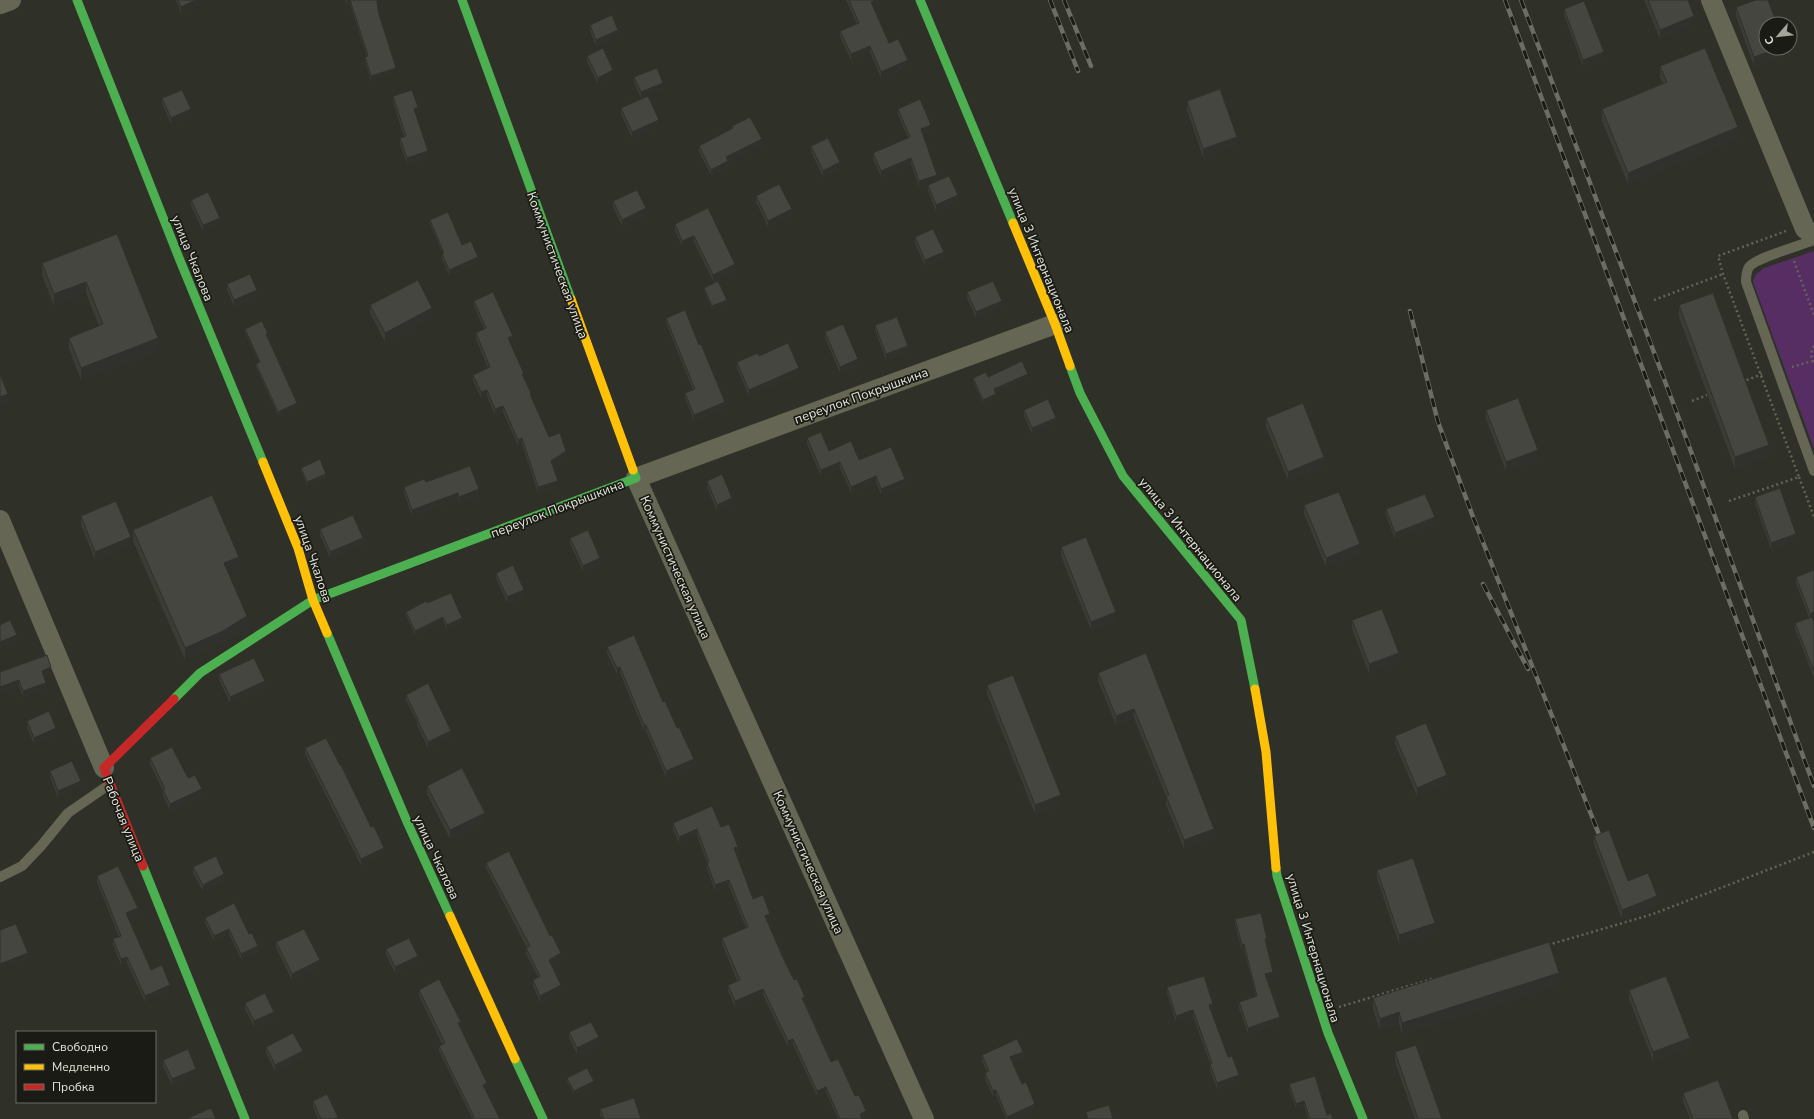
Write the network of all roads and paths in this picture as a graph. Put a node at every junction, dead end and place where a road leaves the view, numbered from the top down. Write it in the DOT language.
graph roads {
  1 [pos="11,0"];
  2 [pos="77,0"];
  3 [pos="462,0"];
  4 [pos="920,0"];
  5 [pos="1711,0"];
  6 [pos="0,4"];
  7 [pos="1783,232"];
  8 [pos="1814,236"];
  9 [pos="1814,240"];
  10 [pos="1790,249"];
  11 [pos="1801,259"];
  12 [pos="1794,261"];
  13 [pos="1788,264"];
  14 [pos="1723,274"];
  15 [pos="1654,300"];
  16 [pos="1814,315"];
  17 [pos="1055,324"];
  18 [pos="1814,346"];
  19 [pos="1814,363"];
  20 [pos="1707,395"];
  21 [pos="1692,401"];
  22 [pos="1814,471"];
  23 [pos="1799,477"];
  24 [pos="636,478"];
  25 [pos="1814,517"];
  26 [pos="0,520"];
  27 [pos="313,600"];
  28 [pos="107,776"];
  29 [pos="1814,852"];
  30 [pos="0,877"];
  31 [pos="1540,947"];
  32 [pos="1434,978"];
  33 [pos="1321,1012"];
  34 [pos="245,1119"];
  35 [pos="544,1119"];
  36 [pos="924,1119"];
  37 [pos="1363,1119"];
  1 -- 6 [label="street"];
  2 -- 27 [label="street, улица Чкалова"];
  3 -- 24 [label="street, Коммунистическая улица"];
  4 -- 17 [label="street, улица 3 Интернационала"];
  5 -- 8 [label="street"];
  7 -- 10 [label="path"];
  9 -- 10 [label="lane"];
  10 -- 12 [label="path"];
  10 -- 22 [label="lane"];
  11 -- 12 [label="path"];
  12 -- 13 [label="path"];
  12 -- 16 [label="path"];
  14 -- 15 [label="path"];
  17 -- 24 [label="street, переулок Покрышкина"];
  17 -- 33 [label="street, улица 3 Интернационала"];
  18 -- 19 [label="path"];
  20 -- 21 [label="path"];
  23 -- 25 [label="path"];
  24 -- 27 [label="street, переулок Покрышкина"];
  24 -- 36 [label="street, Коммунистическая улица"];
  26 -- 28 [label="street, Рабочая улица"];
  27 -- 28 [label="street, переулок Покрышкина"];
  27 -- 35 [label="street, улица Чкалова"];
  28 -- 30 [label="lane"];
  28 -- 34 [label="street, Рабочая улица"];
  29 -- 31 [label="path"];
  32 -- 33 [label="path"];
  33 -- 37 [label="street, улица 3 Интернационала"];
}
